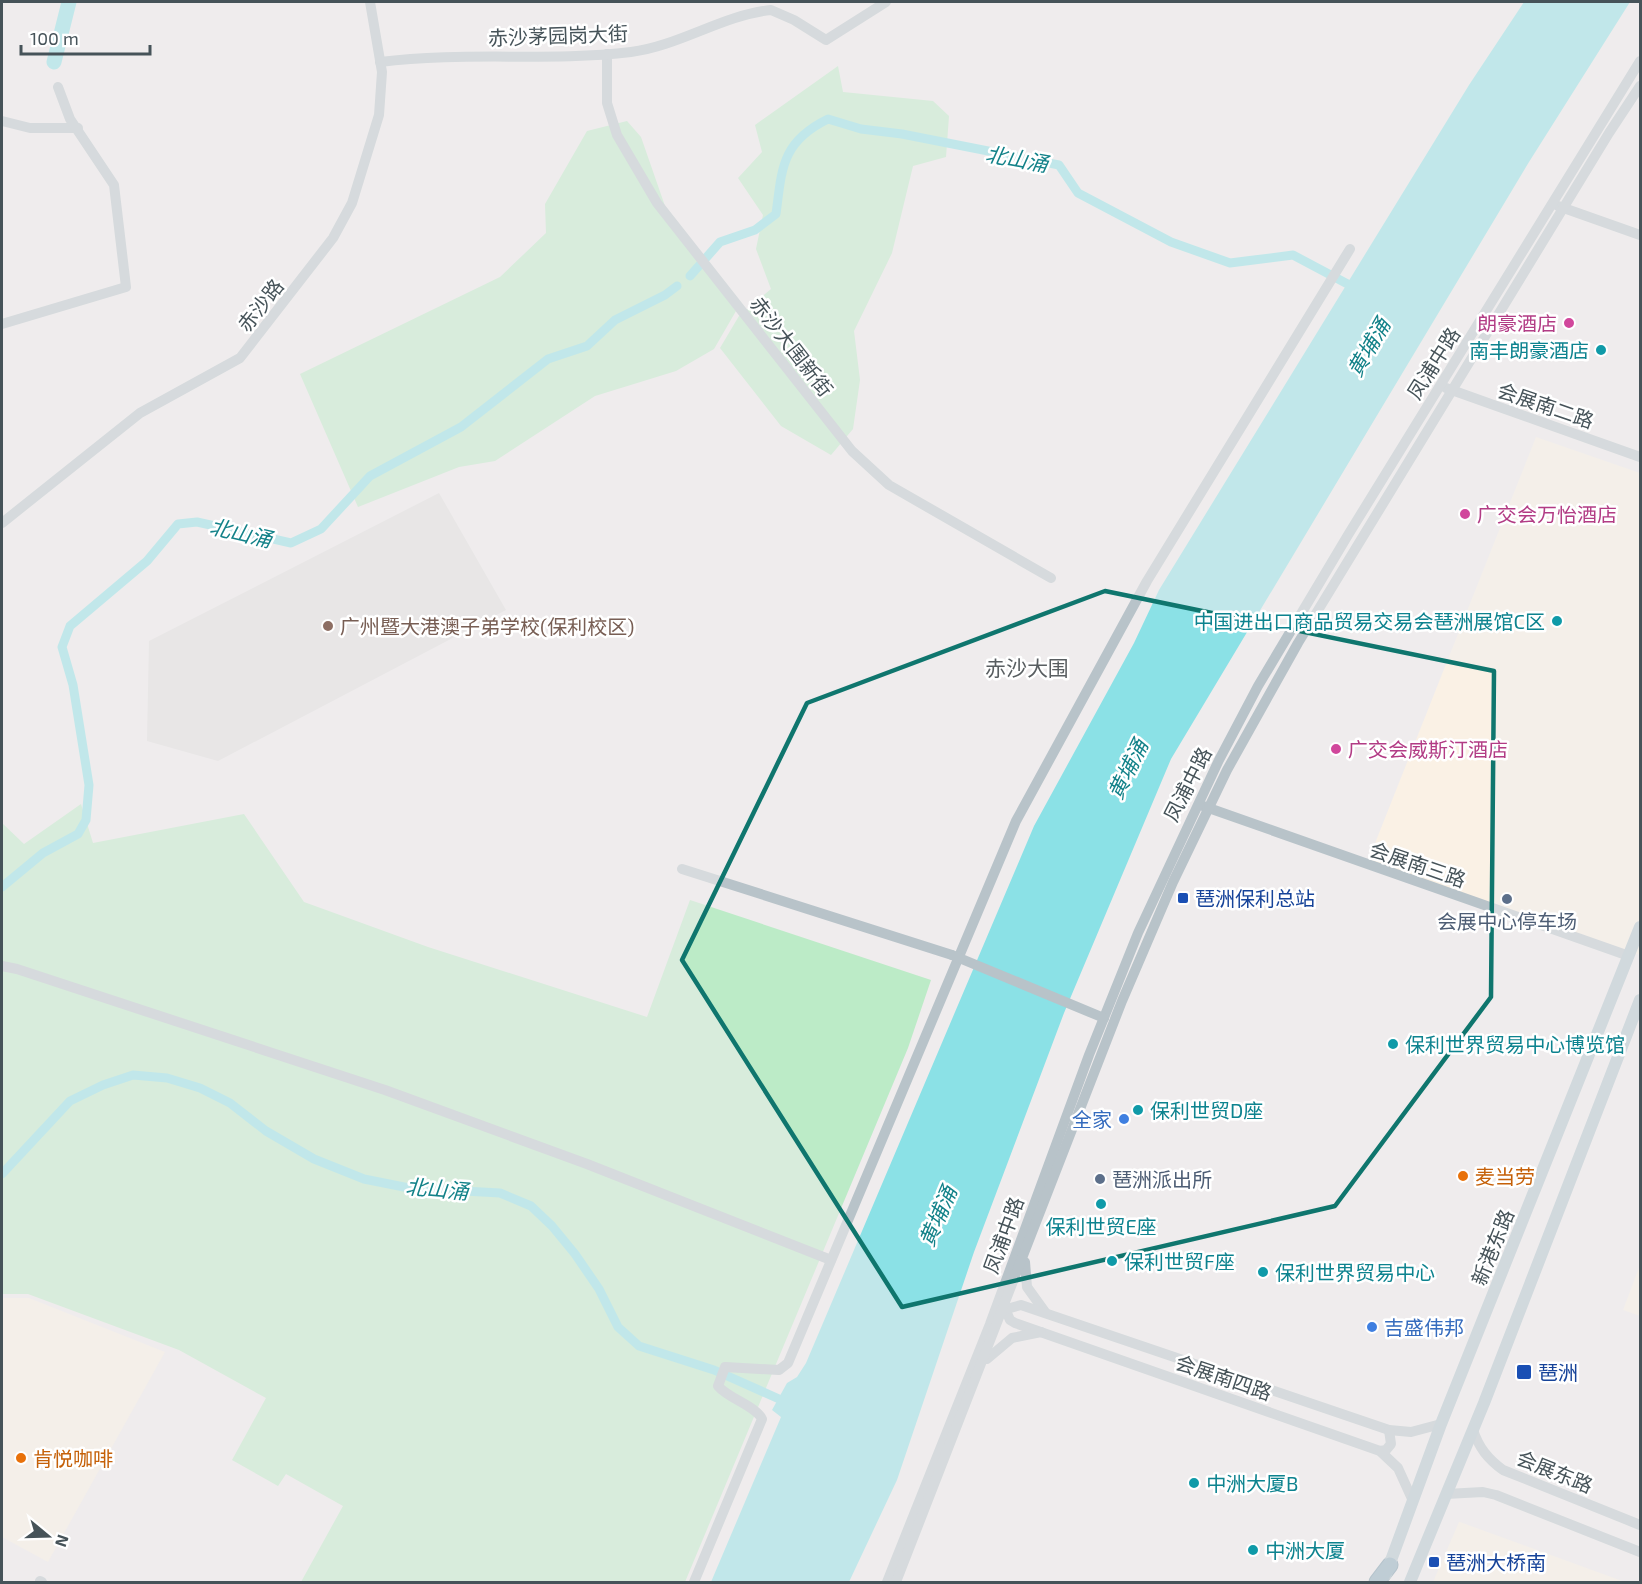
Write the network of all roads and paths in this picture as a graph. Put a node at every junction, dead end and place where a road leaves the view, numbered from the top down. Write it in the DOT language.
graph roads {
  1 [pos="370,2"];
  2 [pos="886,2"];
  3 [pos="607,54"];
  4 [pos="1641,61"];
  5 [pos="380,62"];
  6 [pos="1641,86"];
  7 [pos="58,87"];
  8 [pos="2,121"];
  9 [pos="78,128"];
  10 [pos="1552,202"];
  11 [pos="1563,208"];
  12 [pos="1641,236"];
  13 [pos="1350,249"];
  14 [pos="2,324"];
  15 [pos="1440,385"];
  16 [pos="1452,391"];
  17 [pos="1641,457"];
  18 [pos="2,524"];
  19 [pos="1051,578"];
  20 [pos="1197,804"];
  21 [pos="1208,808"];
  22 [pos="682,868"];
  23 [pos="1641,927"];
  24 [pos="1629,956"];
  25 [pos="2,966"];
  26 [pos="1641,1000"];
  27 [pos="1104,1018"];
  28 [pos="1025,1254"];
  29 [pos="831,1260"];
  30 [pos="1003,1288"];
  31 [pos="1004,1309"];
  32 [pos="1047,1314"];
  33 [pos="990,1324"];
  34 [pos="1041,1332"];
  35 [pos="983,1364"];
  36 [pos="1441,1424"];
  37 [pos="1389,1430"];
  38 [pos="1473,1430"];
  39 [pos="1380,1451"];
  40 [pos="1446,1494"];
  41 [pos="1413,1501"];
  42 [pos="1641,1525"];
  43 [pos="1641,1552"];
  44 [pos="1390,1565"];
  45 [pos="694,1582"];
  46 [pos="887,1582"];
  47 [pos="896,1582"];
  48 [pos="1377,1582"];
  49 [pos="1383,1582"];
  50 [pos="1410,1582"];
  1 -- 5 [label="street, 赤沙路"];
  2 -- 3 [label="street, 赤沙茅园岗大街"];
  3 -- 5 [label="street, 赤沙茅园岗大街"];
  3 -- 19 [label="street, 赤沙大围新街"];
  4 -- 10 [label="street, 凤浦中路"];
  5 -- 18 [label="street, 赤沙路"];
  6 -- 11 [label="street, 凤浦中路"];
  7 -- 9 [label="street"];
  8 -- 9 [label="street"];
  9 -- 14 [label="street"];
  10 -- 11 [label="street"];
  10 -- 15 [label="street, 凤浦中路"];
  11 -- 12 [label="street"];
  11 -- 16 [label="street, 凤浦中路"];
  13 -- 29 [label="street"];
  15 -- 16 [label="street, 会展南二路"];
  15 -- 20 [label="street, 凤浦中路"];
  16 -- 17 [label="street, 会展南二路"];
  16 -- 21 [label="street, 凤浦中路"];
  20 -- 21 [label="street, 会展南三路"];
  20 -- 27 [label="street, 凤浦中路"];
  21 -- 24 [label="street, 会展南三路"];
  21 -- 28 [label="street, 凤浦中路"];
  22 -- 27 [label="street, bridge"];
  23 -- 24 [label="main road, 新港东路"];
  24 -- 36 [label="main road, 新港东路"];
  25 -- 29 [label="street"];
  26 -- 38 [label="main road"];
  27 -- 30 [label="street, 凤浦中路"];
  28 -- 31 [label="street, 凤浦中路"];
  28 -- 32 [label="street"];
  29 -- 45 [label="street"];
  30 -- 31 [label="street"];
  30 -- 33 [label="street, 凤浦中路"];
  31 -- 32 [label="street, 会展南四路"];
  31 -- 33 [label="street"];
  31 -- 34 [label="street, 会展南四路"];
  31 -- 35 [label="street, 凤浦中路"];
  32 -- 37 [label="street, 会展南四路"];
  33 -- 46 [label="street, 凤浦中路"];
  34 -- 35 [label="street"];
  34 -- 39 [label="street, 会展南四路"];
  35 -- 47 [label="street, 凤浦中路"];
  36 -- 37 [label="street, 会展南四路"];
  36 -- 41 [label="main road, 新港东路"];
  37 -- 39 [label="street"];
  38 -- 40 [label="main road"];
  38 -- 42 [label="street, 会展东路"];
  39 -- 41 [label="street, 会展南四路"];
  40 -- 43 [label="street"];
  40 -- 50 [label="main road"];
  41 -- 44 [label="main road, 新港东路"];
  44 -- 48 [label="highway"];
  44 -- 49 [label="main road, 新港东路"];
}
